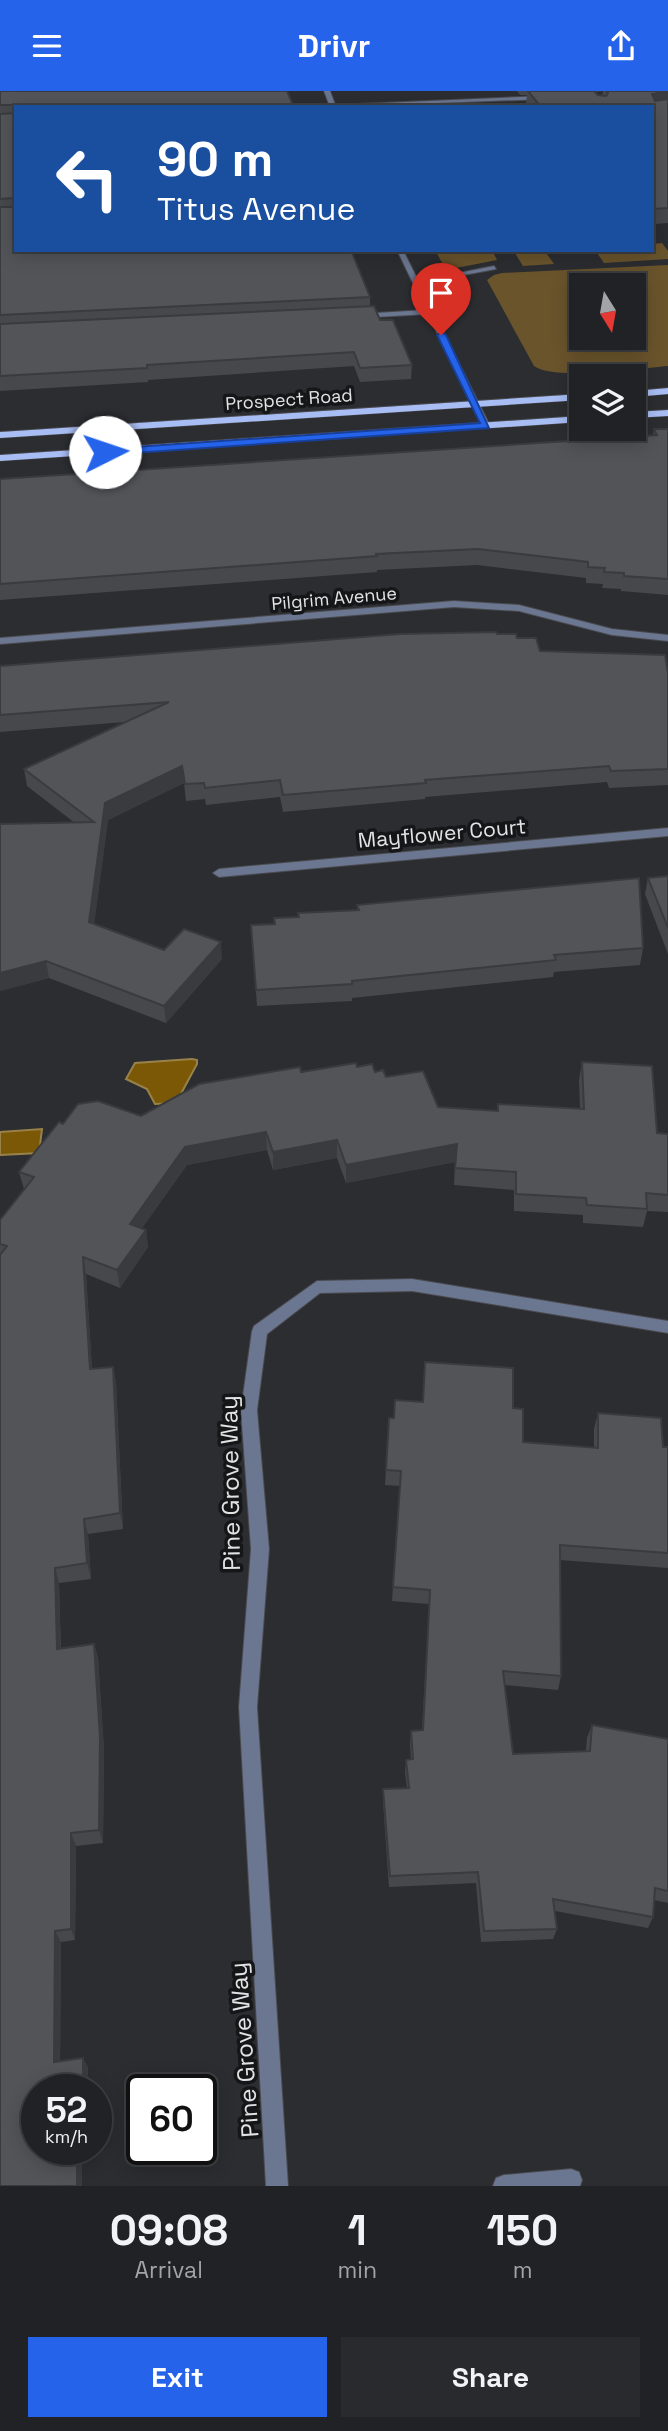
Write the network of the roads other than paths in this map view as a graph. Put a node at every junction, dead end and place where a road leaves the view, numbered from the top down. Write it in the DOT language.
graph roads {
  1 [pos="552,98"];
  2 [pos="382,105"];
  3 [pos="401,252"];
  4 [pos="494,268"];
  5 [pos="416,282"];
  6 [pos="431,312"];
  7 [pos="347,316"];
  8 [pos="668,391"];
  9 [pos="646,393"];
  10 [pos="569,398"];
  11 [pos="475,405"];
  12 [pos="668,413"];
  13 [pos="646,414"];
  14 [pos="569,420"];
  15 [pos="486,426"];
  16 [pos="0,435"];
  17 [pos="0,458"];
  18 [pos="668,638"];
  19 [pos="0,641"];
  20 [pos="668,832"];
  21 [pos="219,873"];
  22 [pos="668,1327"];
  23 [pos="571,2180"];
  24 [pos="277,2186"];
  25 [pos="504,2186"];
  1 -- 2 [label="street"];
  3 -- 5 [label="street"];
  4 -- 5 [label="street"];
  5 -- 6 [label="street"];
  6 -- 7 [label="street"];
  6 -- 11 [label="street"];
  8 -- 9 [label="main road"];
  10 -- 11 [label="main road, Prospect Road"];
  11 -- 15 [label="street"];
  11 -- 16 [label="main road, Prospect Road"];
  12 -- 13 [label="main road"];
  14 -- 15 [label="main road, Prospect Road"];
  15 -- 17 [label="main road, Prospect Road"];
  18 -- 19 [label="street, Pilgrim Avenue"];
  20 -- 21 [label="street, Mayflower Court"];
  22 -- 24 [label="street, Pine Grove Way"];
  23 -- 25 [label="street"];
}
